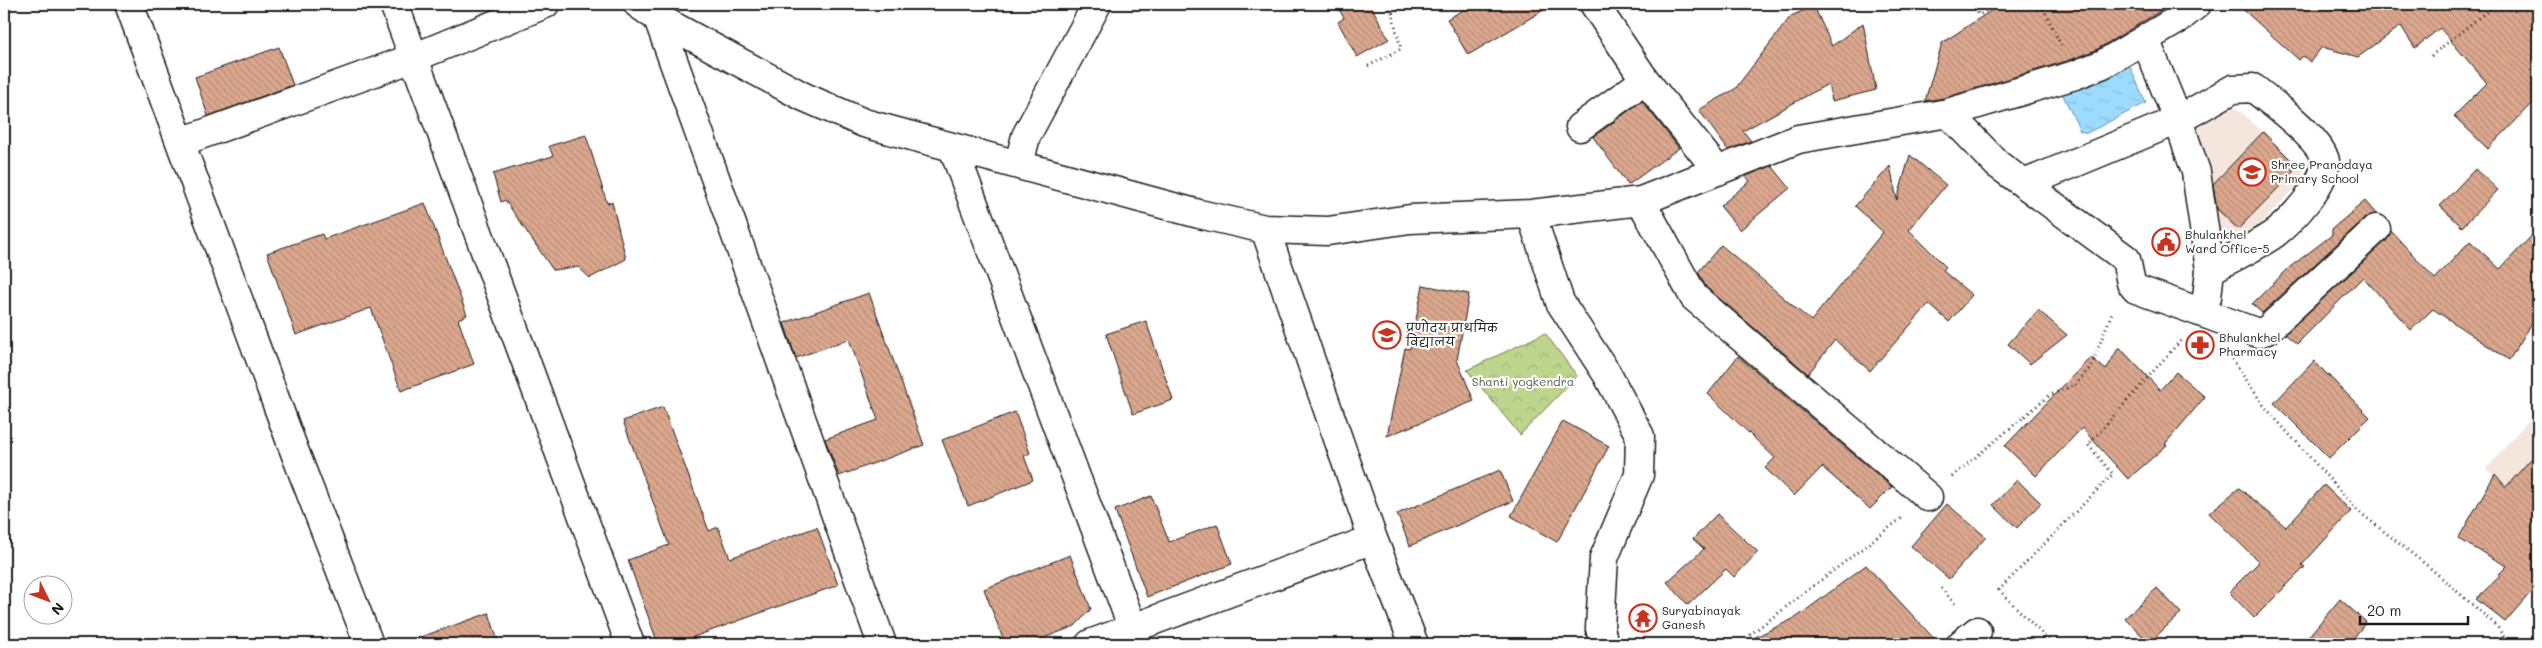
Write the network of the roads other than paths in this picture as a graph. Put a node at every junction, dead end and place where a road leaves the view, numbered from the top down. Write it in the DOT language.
graph roads {
  1 [pos="130,4"];
  2 [pos="394,4"];
  3 [pos="545,4"];
  4 [pos="1097,4"];
  5 [pos="1594,4"];
  6 [pos="2197,4"];
  7 [pos="648,11"];
  8 [pos="2145,39"];
  9 [pos="413,58"];
  10 [pos="1645,80"];
  11 [pos="1948,113"];
  12 [pos="2178,120"];
  13 [pos="1580,127"];
  14 [pos="181,142"];
  15 [pos="953,148"];
  16 [pos="1020,164"];
  17 [pos="1718,171"];
  18 [pos="2024,184"];
  19 [pos="1641,201"];
  20 [pos="1531,214"];
  21 [pos="1265,229"];
  22 [pos="2376,229"];
  23 [pos="2210,270"];
  24 [pos="2202,313"];
  25 [pos="1928,496"];
  26 [pos="1373,539"];
  27 [pos="1133,628"];
  28 [pos="369,644"];
  29 [pos="630,644"];
  30 [pos="882,644"];
  31 [pos="1090,644"];
  32 [pos="1414,644"];
  33 [pos="1604,644"];
  1 -- 14 [label="street"];
  2 -- 9 [label="street"];
  3 -- 9 [label="street"];
  4 -- 16 [label="street"];
  5 -- 10 [label="street"];
  6 -- 8 [label="street"];
  7 -- 15 [label="street"];
  7 -- 30 [label="street"];
  8 -- 11 [label="street"];
  8 -- 12 [label="street"];
  9 -- 14 [label="street"];
  9 -- 29 [label="street"];
  10 -- 13 [label="street"];
  10 -- 17 [label="street"];
  11 -- 17 [label="street"];
  11 -- 18 [label="street"];
  12 -- 18 [label="street"];
  12 -- 23 [label="street"];
  12 -- 23 [label="street"];
  14 -- 28 [label="street"];
  15 -- 16 [label="street"];
  15 -- 27 [label="street"];
  16 -- 21 [label="street"];
  17 -- 19 [label="street"];
  18 -- 24 [label="street"];
  19 -- 20 [label="street"];
  19 -- 25 [label="street"];
  20 -- 21 [label="street"];
  20 -- 33 [label="street"];
  21 -- 26 [label="street"];
  22 -- 24 [label="street"];
  23 -- 24 [label="street"];
  26 -- 27 [label="street"];
  26 -- 32 [label="street"];
  27 -- 31 [label="street"];
}
